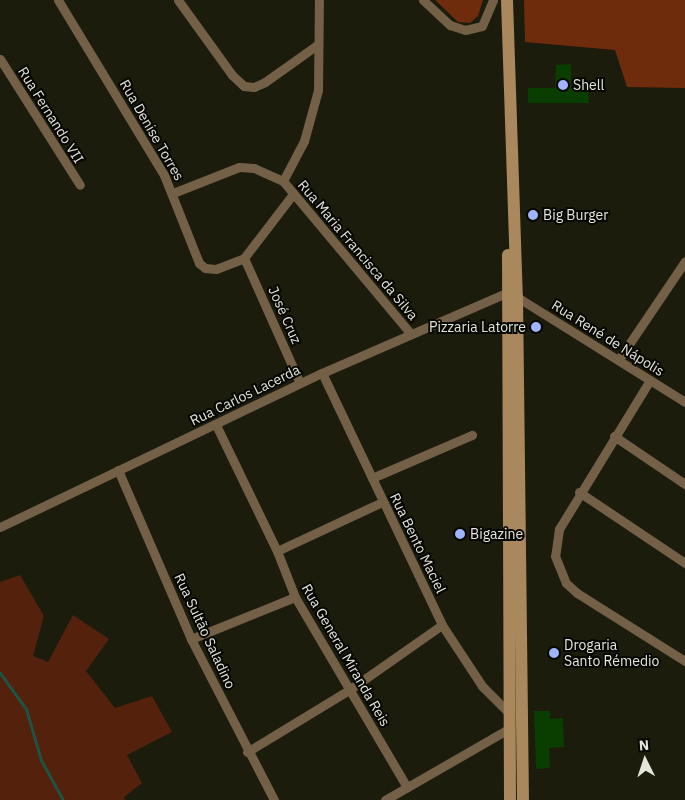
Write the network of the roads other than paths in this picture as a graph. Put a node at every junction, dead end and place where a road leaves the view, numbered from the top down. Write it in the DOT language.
graph roads {
  1 [pos="58,0"];
  2 [pos="178,0"];
  3 [pos="319,0"];
  4 [pos="423,0"];
  5 [pos="493,0"];
  6 [pos="507,0"];
  7 [pos="317,45"];
  8 [pos="0,58"];
  9 [pos="283,182"];
  10 [pos="80,185"];
  11 [pos="173,193"];
  12 [pos="293,194"];
  13 [pos="244,258"];
  14 [pos="685,261"];
  15 [pos="511,295"];
  16 [pos="411,334"];
  17 [pos="618,359"];
  18 [pos="322,373"];
  19 [pos="650,380"];
  20 [pos="300,383"];
  21 [pos="685,402"];
  22 [pos="216,425"];
  23 [pos="472,435"];
  24 [pos="614,436"];
  25 [pos="118,470"];
  26 [pos="372,478"];
  27 [pos="685,484"];
  28 [pos="579,492"];
  29 [pos="382,502"];
  30 [pos="0,527"];
  31 [pos="514,533"];
  32 [pos="277,551"];
  33 [pos="685,563"];
  34 [pos="296,597"];
  35 [pos="442,624"];
  36 [pos="192,639"];
  37 [pos="685,661"];
  38 [pos="349,690"];
  39 [pos="509,713"];
  40 [pos="510,728"];
  41 [pos="247,752"];
  42 [pos="407,787"];
  43 [pos="274,800"];
  44 [pos="385,800"];
  45 [pos="510,800"];
  46 [pos="523,800"];
  1 -- 11 [label="street, Rua Denise Torres"];
  2 -- 7 [label="street"];
  3 -- 7 [label="street"];
  4 -- 5 [label="street"];
  6 -- 15 [label="main road"];
  7 -- 9 [label="street"];
  8 -- 10 [label="street, Rua Fernando VII"];
  9 -- 11 [label="street, Rua Maria Francisca da Silva"];
  9 -- 12 [label="street, Rua Maria Francisca da Silva"];
  11 -- 13 [label="street, Rua Denise Torres"];
  12 -- 13 [label="street"];
  12 -- 16 [label="street, Rua Maria Francisca da Silva"];
  13 -- 20 [label="street, José Cruz"];
  14 -- 17 [label="street"];
  15 -- 16 [label="street, Rua Carlos Lacerda"];
  15 -- 17 [label="street, Rua René de Nápolis"];
  15 -- 31 [label="main road"];
  16 -- 18 [label="street, Rua Carlos Lacerda"];
  17 -- 19 [label="street, Rua René de Nápolis"];
  18 -- 20 [label="street, Rua Carlos Lacerda"];
  18 -- 26 [label="street, Rua Bento Maciel"];
  19 -- 21 [label="street, Rua René de Nápolis"];
  19 -- 24 [label="street"];
  20 -- 22 [label="street, Rua Carlos Lacerda"];
  22 -- 25 [label="street, Rua Carlos Lacerda"];
  22 -- 32 [label="street, Rua General Miranda Reis"];
  23 -- 26 [label="street"];
  24 -- 27 [label="street"];
  24 -- 28 [label="street"];
  25 -- 30 [label="street, Rua Carlos Lacerda"];
  25 -- 36 [label="street, Rua Sultão Saladino"];
  26 -- 29 [label="street, Rua Bento Maciel"];
  28 -- 33 [label="street"];
  28 -- 37 [label="street"];
  29 -- 32 [label="street"];
  29 -- 35 [label="street, Rua Bento Maciel"];
  31 -- 39 [label="main road"];
  31 -- 46 [label="main road"];
  32 -- 34 [label="street, Rua General Miranda Reis"];
  34 -- 36 [label="street"];
  34 -- 38 [label="street, Rua General Miranda Reis"];
  35 -- 38 [label="street"];
  35 -- 39 [label="street, Rua Bento Maciel"];
  36 -- 41 [label="street, Rua Sultão Saladino"];
  38 -- 41 [label="street"];
  38 -- 42 [label="street, Rua General Miranda Reis"];
  39 -- 40 [label="main road"];
  40 -- 42 [label="street"];
  40 -- 45 [label="main road"];
  41 -- 43 [label="street, Rua Sultão Saladino"];
  42 -- 44 [label="street"];
}
